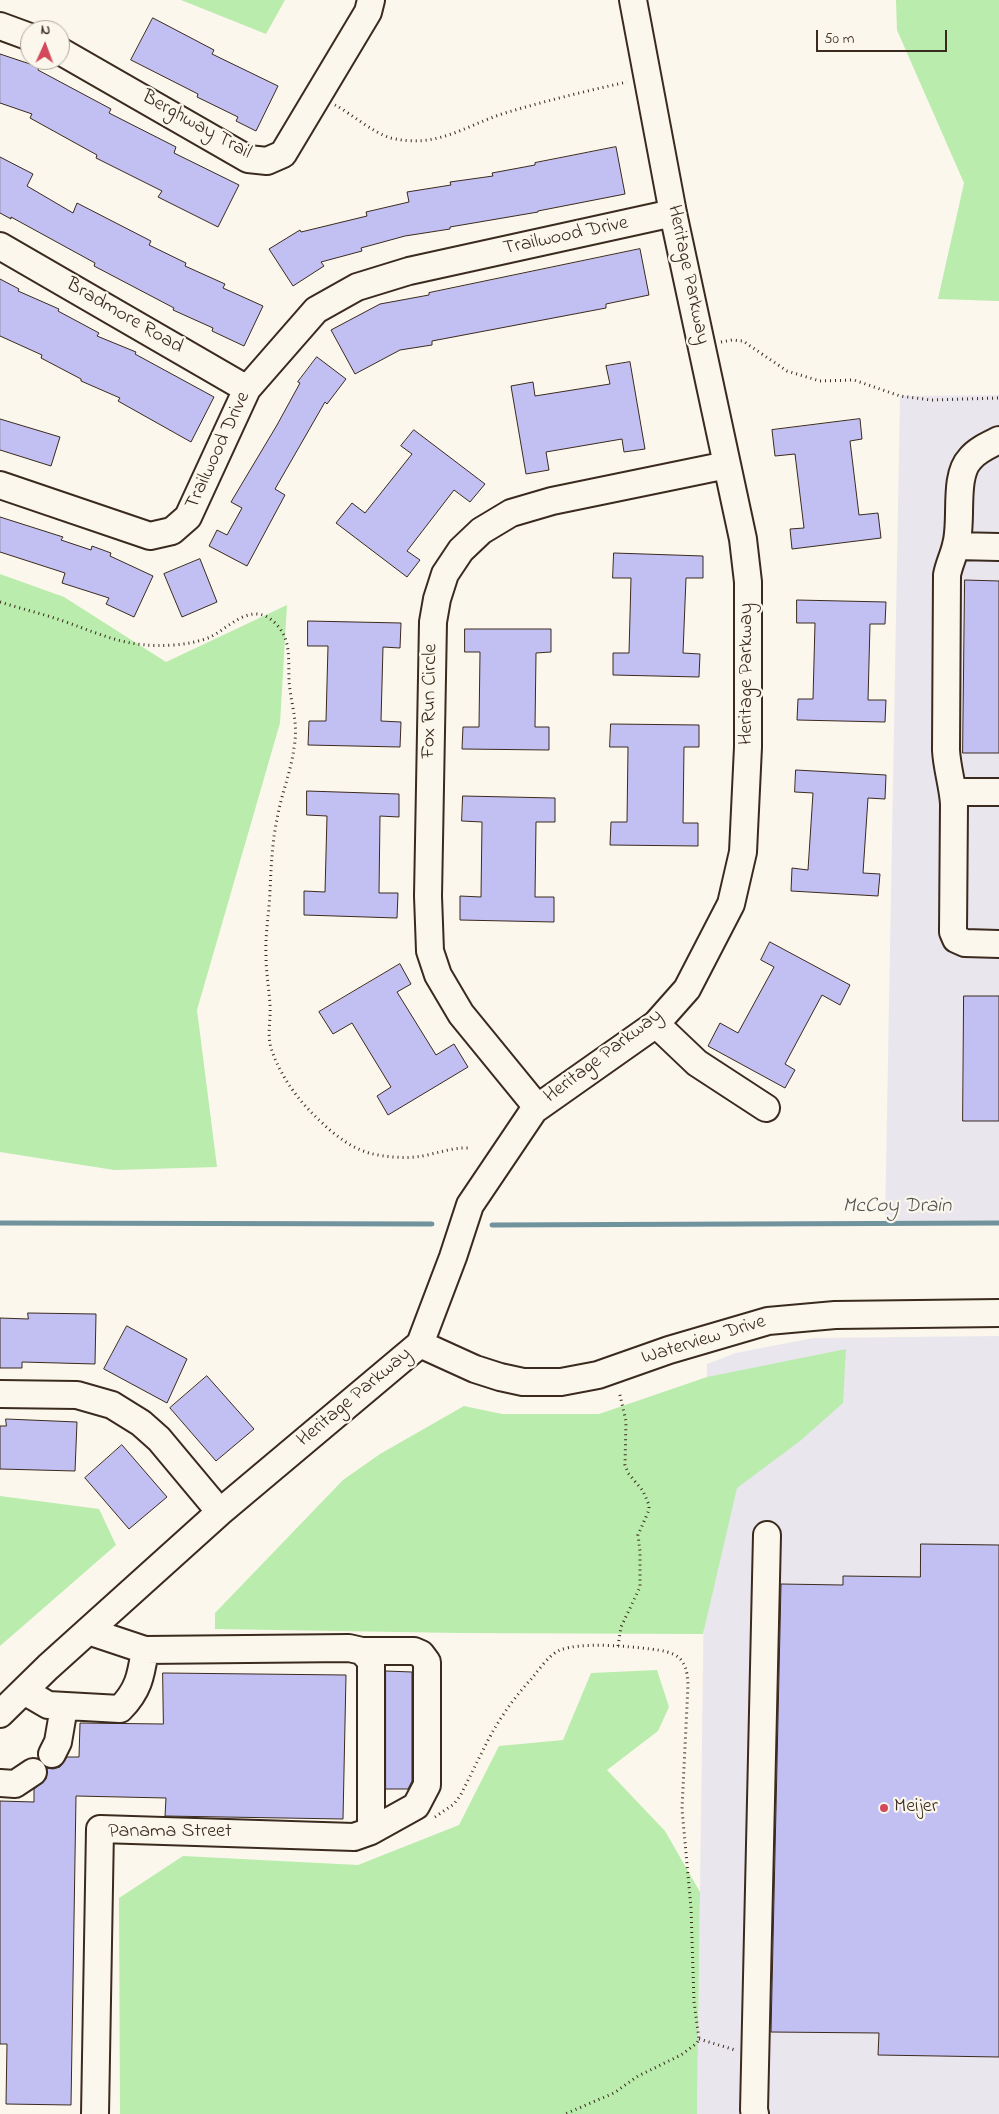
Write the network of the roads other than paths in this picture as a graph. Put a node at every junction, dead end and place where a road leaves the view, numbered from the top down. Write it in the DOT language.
graph roads {
  1 [pos="371,0"];
  2 [pos="634,0"];
  3 [pos="0,26"];
  4 [pos="20,33"];
  5 [pos="70,57"];
  6 [pos="673,213"];
  7 [pos="0,246"];
  8 [pos="247,389"];
  9 [pos="999,440"];
  10 [pos="727,465"];
  11 [pos="0,485"];
  12 [pos="956,546"];
  13 [pos="999,547"];
  14 [pos="954,792"];
  15 [pos="999,792"];
  16 [pos="999,944"];
  17 [pos="656,1024"];
  18 [pos="537,1107"];
  19 [pos="766,1108"];
  20 [pos="999,1313"];
  21 [pos="420,1344"];
  22 [pos="0,1394"];
  23 [pos="220,1512"];
  24 [pos="767,1535"];
  25 [pos="88,1631"];
  26 [pos="145,1650"];
  27 [pos="362,1651"];
  28 [pos="24,1691"];
  29 [pos="64,1706"];
  30 [pos="0,1714"];
  31 [pos="52,1754"];
  32 [pos="33,1772"];
  33 [pos="0,1783"];
  34 [pos="371,1830"];
  35 [pos="95,2114"];
  36 [pos="755,2114"];
  1 -- 5 [label="street, Berghway Trail"];
  2 -- 6 [label="street, Heritage Parkway"];
  3 -- 4 [label="street"];
  6 -- 8 [label="street, Trailwood Drive"];
  6 -- 10 [label="street, Heritage Parkway"];
  7 -- 8 [label="street, Bradmore Road"];
  8 -- 11 [label="street, Trailwood Drive"];
  9 -- 12 [label="street"];
  10 -- 17 [label="street, Heritage Parkway"];
  10 -- 18 [label="street, Fox Run Circle"];
  12 -- 13 [label="street"];
  12 -- 14 [label="street"];
  14 -- 15 [label="street"];
  14 -- 16 [label="street"];
  17 -- 18 [label="street, Heritage Parkway"];
  17 -- 19 [label="street"];
  18 -- 21 [label="street, Heritage Parkway"];
  20 -- 21 [label="street, Waterview Drive"];
  21 -- 23 [label="street, Heritage Parkway"];
  22 -- 23 [label="street"];
  23 -- 25 [label="street, Heritage Parkway"];
  24 -- 36 [label="street"];
  25 -- 26 [label="street, Panama Street"];
  25 -- 28 [label="street, Heritage Parkway"];
  26 -- 27 [label="street, Panama Street"];
  26 -- 29 [label="street"];
  27 -- 34 [label="street"];
  27 -- 34 [label="street, Panama Street"];
  28 -- 29 [label="street"];
  28 -- 30 [label="street, Heritage Parkway"];
  29 -- 31 [label="street"];
  32 -- 33 [label="street"];
  34 -- 35 [label="street, Panama Street"];
}
